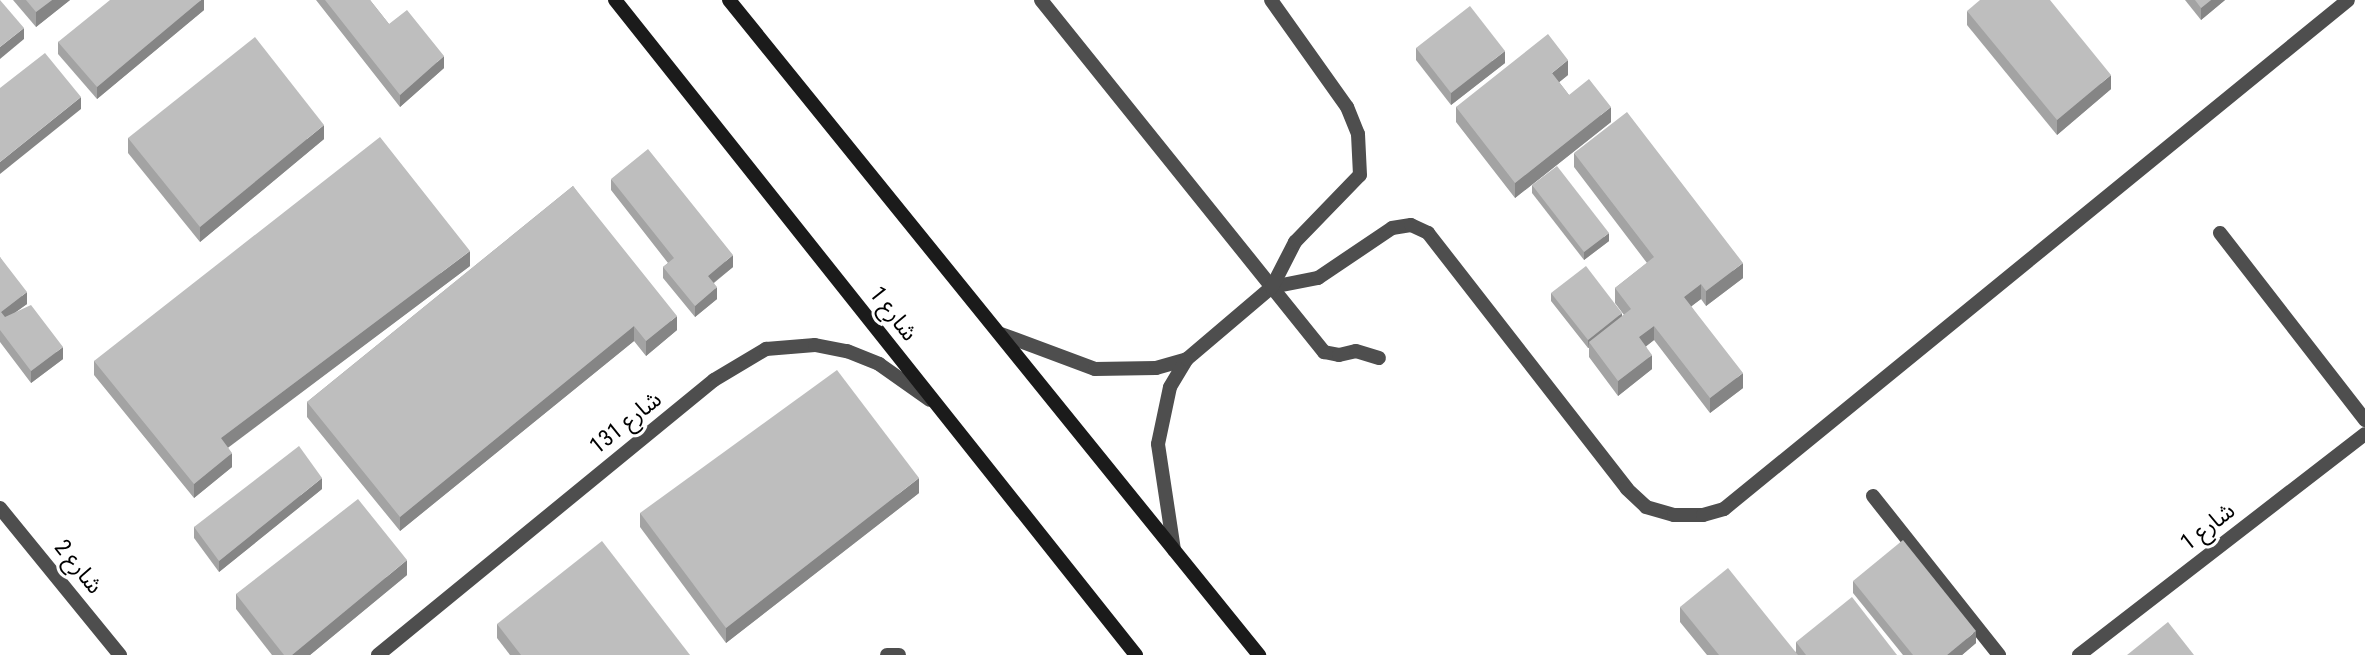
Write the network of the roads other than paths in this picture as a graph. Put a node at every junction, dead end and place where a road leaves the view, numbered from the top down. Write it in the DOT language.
graph roads {
  1 [pos="615,0"];
  2 [pos="729,0"];
  3 [pos="1041,0"];
  4 [pos="1271,0"];
  5 [pos="2348,0"];
  6 [pos="2220,233"];
  7 [pos="1272,287"];
  8 [pos="1001,334"];
  9 [pos="1379,358"];
  10 [pos="1187,359"];
  11 [pos="933,402"];
  12 [pos="2365,420"];
  13 [pos="2365,434"];
  14 [pos="1873,496"];
  15 [pos="0,508"];
  16 [pos="1174,550"];
  17 [pos="120,655"];
  18 [pos="378,655"];
  19 [pos="887,655"];
  20 [pos="899,655"];
  21 [pos="1136,655"];
  22 [pos="1259,655"];
  23 [pos="1999,655"];
  24 [pos="2079,655"];
  1 -- 11 [label="street, شارع 1"];
  2 -- 8 [label="street"];
  3 -- 7 [label="street"];
  4 -- 7 [label="street"];
  5 -- 7 [label="street"];
  6 -- 12 [label="street"];
  7 -- 9 [label="street"];
  7 -- 10 [label="street"];
  8 -- 10 [label="street"];
  8 -- 16 [label="street"];
  10 -- 16 [label="street"];
  11 -- 18 [label="street, شارع 131"];
  11 -- 21 [label="street, شارع 1"];
  13 -- 24 [label="street, شارع 1"];
  14 -- 23 [label="street"];
  15 -- 17 [label="street, شارع 2"];
  16 -- 22 [label="street"];
  19 -- 20 [label="street"];
}
